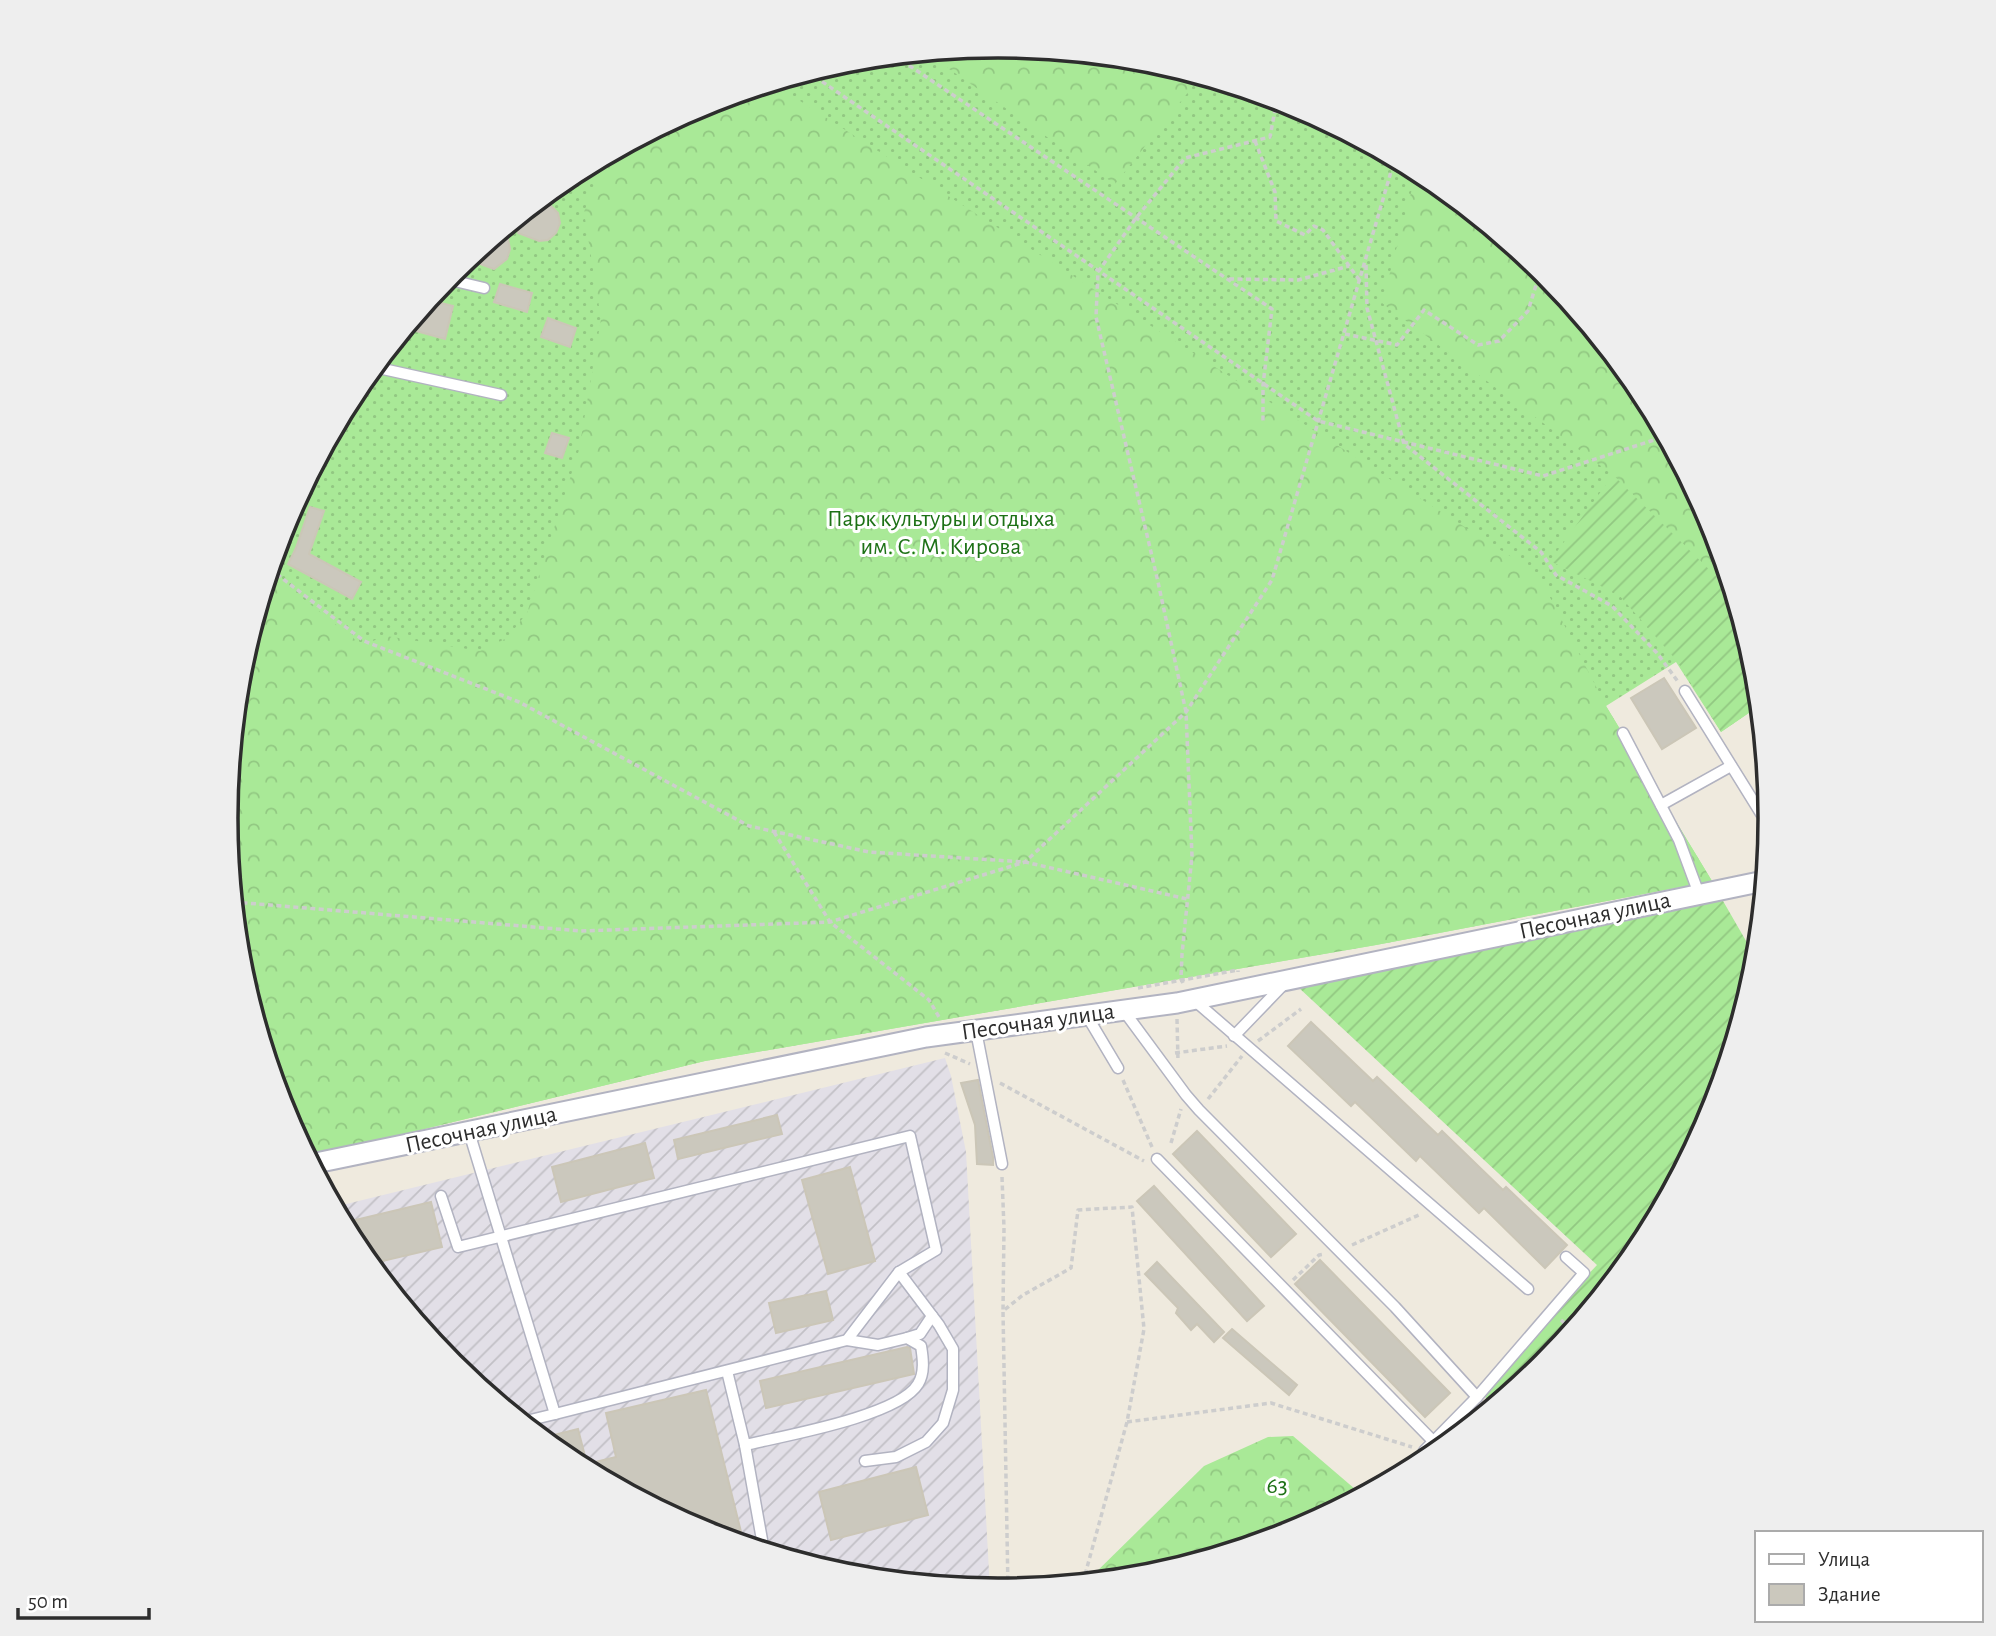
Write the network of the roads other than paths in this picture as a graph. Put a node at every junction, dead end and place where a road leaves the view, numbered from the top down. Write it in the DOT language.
graph roads {
  1 [pos="458,282"];
  2 [pos="484,288"];
  3 [pos="385,369"];
  4 [pos="501,395"];
  5 [pos="1685,691"];
  6 [pos="1623,733"];
  7 [pos="1731,766"];
  8 [pos="1661,805"];
  9 [pos="1758,809"];
  10 [pos="1756,882"];
  11 [pos="1699,894"];
  12 [pos="1288,980"];
  13 [pos="1194,1000"];
  14 [pos="1123,1011"];
  15 [pos="1087,1016"];
  16 [pos="976,1031"];
  17 [pos="1234,1036"];
  18 [pos="1118,1068"];
  19 [pos="469,1132"];
  20 [pos="321,1162"];
  21 [pos="1155,1162"];
  22 [pos="1002,1164"];
  23 [pos="441,1196"];
  24 [pos="501,1236"];
  25 [pos="1566,1257"];
  26 [pos="899,1272"];
  27 [pos="1528,1289"];
  28 [pos="932,1315"];
  29 [pos="907,1338"];
  30 [pos="847,1339"];
  31 [pos="727,1371"];
  32 [pos="1477,1397"];
  33 [pos="555,1414"];
  34 [pos="533,1419"];
  35 [pos="1433,1441"];
  36 [pos="745,1445"];
  37 [pos="865,1461"];
  38 [pos="763,1541"];
  1 -- 2 [label="lane"];
  3 -- 4 [label="lane"];
  5 -- 7 [label="lane"];
  6 -- 8 [label="lane"];
  7 -- 8 [label="lane"];
  7 -- 9 [label="lane"];
  8 -- 11 [label="lane"];
  10 -- 11 [label="street, Песочная улица"];
  11 -- 12 [label="street, Песочная улица"];
  12 -- 13 [label="street, Песочная улица"];
  12 -- 17 [label="lane"];
  13 -- 14 [label="street, Песочная улица"];
  13 -- 17 [label="lane"];
  14 -- 15 [label="street, Песочная улица"];
  14 -- 32 [label="lane"];
  15 -- 16 [label="street, Песочная улица"];
  15 -- 18 [label="lane"];
  16 -- 19 [label="street, Песочная улица"];
  16 -- 22 [label="lane"];
  17 -- 27 [label="lane"];
  19 -- 20 [label="street, Песочная улица"];
  19 -- 24 [label="lane"];
  21 -- 35 [label="lane"];
  23 -- 24 [label="lane"];
  24 -- 26 [label="lane"];
  24 -- 33 [label="lane"];
  25 -- 32 [label="lane"];
  26 -- 28 [label="lane"];
  26 -- 30 [label="lane"];
  28 -- 29 [label="lane"];
  28 -- 37 [label="lane"];
  29 -- 30 [label="lane"];
  29 -- 36 [label="lane"];
  30 -- 31 [label="lane"];
  31 -- 33 [label="lane"];
  31 -- 36 [label="lane"];
  32 -- 35 [label="lane"];
  33 -- 34 [label="lane"];
  36 -- 38 [label="lane"];
}
